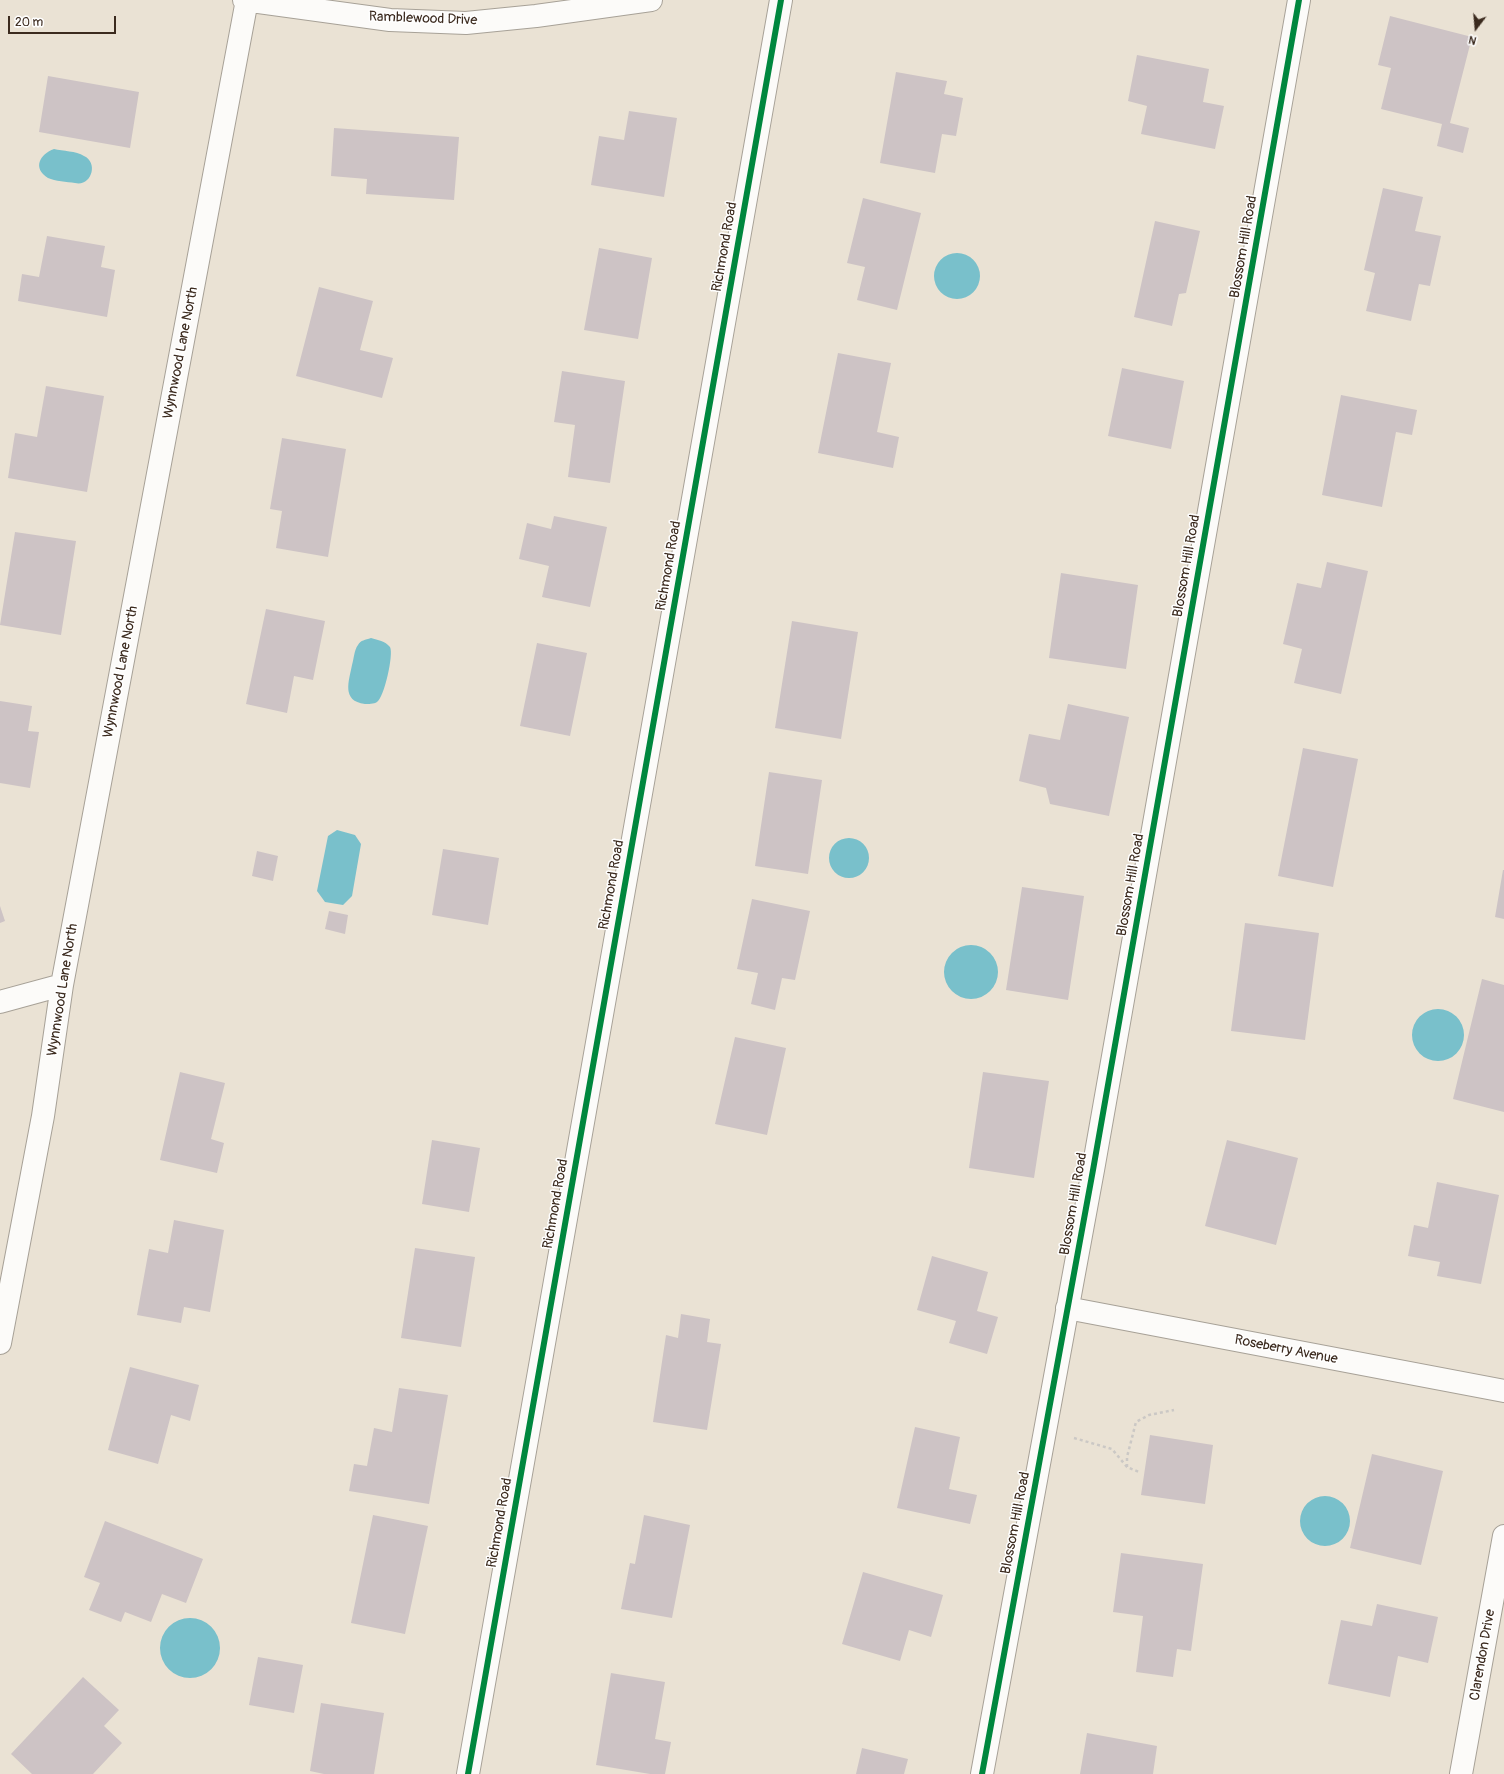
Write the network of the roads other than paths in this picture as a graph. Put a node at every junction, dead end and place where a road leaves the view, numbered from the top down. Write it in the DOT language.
graph roads {
  1 [pos="246,0"];
  2 [pos="651,0"];
  3 [pos="781,0"];
  4 [pos="1299,0"];
  5 [pos="62,985"];
  6 [pos="0,1002"];
  7 [pos="1067,1308"];
  8 [pos="0,1343"];
  9 [pos="1504,1391"];
  10 [pos="1504,1536"];
  11 [pos="468,1774"];
  12 [pos="982,1774"];
  13 [pos="1461,1774"];
  1 -- 2 [label="street, Ramblewood Drive"];
  1 -- 5 [label="street, Wynnwood Lane North"];
  3 -- 11 [label="street, Richmond Road"];
  4 -- 7 [label="street, Blossom Hill Road"];
  5 -- 6 [label="street"];
  5 -- 8 [label="street, Wynnwood Lane North"];
  7 -- 9 [label="street, Roseberry Avenue"];
  7 -- 12 [label="street, Blossom Hill Road"];
  10 -- 13 [label="street, Clarendon Drive"];
}
